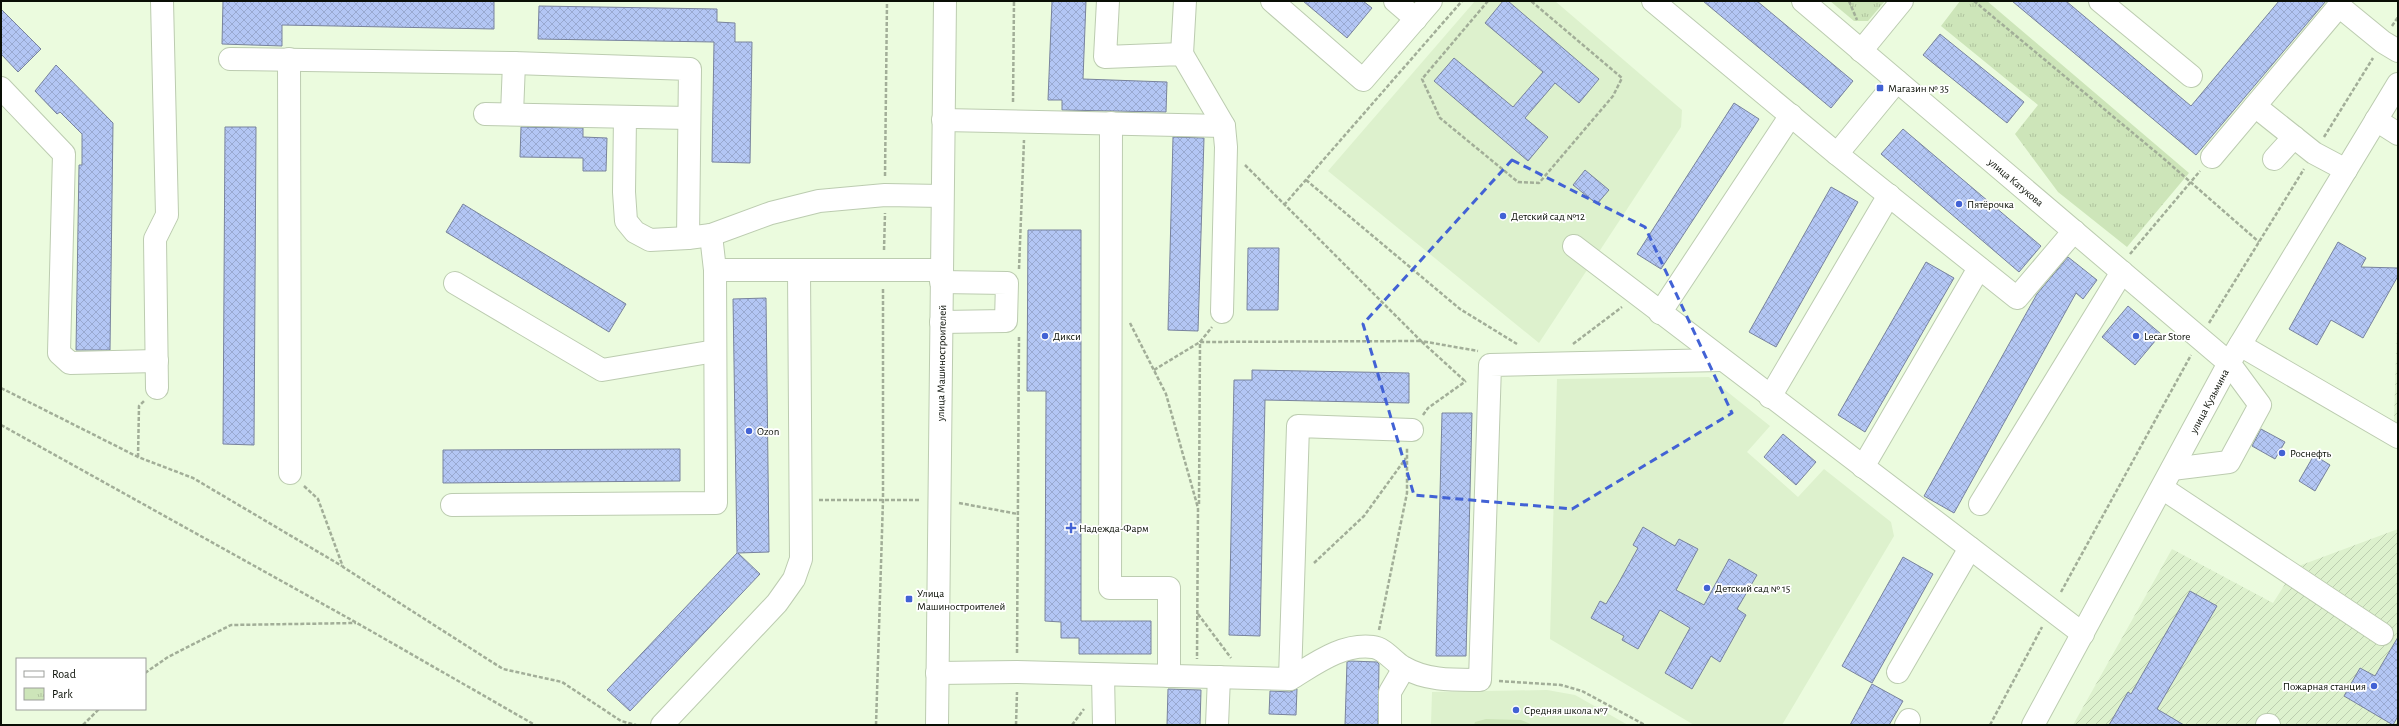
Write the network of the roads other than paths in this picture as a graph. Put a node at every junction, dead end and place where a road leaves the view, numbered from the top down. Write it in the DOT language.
graph roads {
  1 [pos="162,1"];
  2 [pos="945,1"];
  3 [pos="1108,1"];
  4 [pos="1185,1"];
  5 [pos="1272,1"];
  6 [pos="1395,1"];
  7 [pos="1431,1"];
  8 [pos="1653,1"];
  9 [pos="1803,1"];
  10 [pos="1902,1"];
  11 [pos="2100,1"];
  12 [pos="1416,18"];
  13 [pos="2390,46"];
  14 [pos="1861,51"];
  15 [pos="1182,54"];
  16 [pos="230,58"];
  17 [pos="289,59"];
  18 [pos="514,63"];
  19 [pos="2191,76"];
  20 [pos="1897,81"];
  21 [pos="2398,84"];
  22 [pos="1,88"];
  23 [pos="2255,106"];
  24 [pos="485,114"];
  25 [pos="512,114"];
  26 [pos="1791,115"];
  27 [pos="625,117"];
  28 [pos="689,118"];
  29 [pos="943,120"];
  30 [pos="2376,120"];
  31 [pos="1111,124"];
  32 [pos="2398,134"];
  33 [pos="1225,136"];
  34 [pos="2294,137"];
  35 [pos="1837,154"];
  36 [pos="2212,157"];
  37 [pos="2274,158"];
  38 [pos="2346,170"];
  39 [pos="1889,195"];
  40 [pos="942,196"];
  41 [pos="2074,231"];
  42 [pos="711,236"];
  43 [pos="688,238"];
  44 [pos="1574,246"];
  45 [pos="1979,268"];
  46 [pos="715,270"];
  47 [pos="2121,270"];
  48 [pos="799,271"];
  49 [pos="941,276"];
  50 [pos="455,283"];
  51 [pos="1222,312"];
  52 [pos="1660,313"];
  53 [pos="941,322"];
  54 [pos="715,351"];
  55 [pos="2235,354"];
  56 [pos="1721,360"];
  57 [pos="157,361"];
  58 [pos="157,388"];
  59 [pos="1770,397"];
  60 [pos="1412,430"];
  61 [pos="2398,437"];
  62 [pos="1863,467"];
  63 [pos="2172,468"];
  64 [pos="290,473"];
  65 [pos="2162,488"];
  66 [pos="1980,504"];
  67 [pos="452,505"];
  68 [pos="1970,548"];
  69 [pos="2083,634"];
  70 [pos="2382,634"];
  71 [pos="1404,668"];
  72 [pos="1898,672"];
  73 [pos="937,673"];
  74 [pos="1103,675"];
  75 [pos="1169,676"];
  76 [pos="1219,678"];
  77 [pos="1290,679"];
  78 [pos="662,725"];
  79 [pos="936,725"];
  80 [pos="1104,725"];
  81 [pos="1217,725"];
  82 [pos="1390,725"];
  83 [pos="2033,725"];
  1 -- 57 [label="main road"];
  2 -- 29 [label="main road, улица Машиностроителей"];
  3 -- 15 [label="main road"];
  4 -- 15 [label="main road"];
  5 -- 12 [label="main road"];
  6 -- 12 [label="main road"];
  7 -- 12 [label="main road"];
  8 -- 26 [label="main road"];
  9 -- 14 [label="main road, улица Катукова"];
  10 -- 14 [label="main road"];
  11 -- 19 [label="main road"];
  13 -- 23 [label="main road"];
  14 -- 20 [label="main road, улица Катукова"];
  15 -- 33 [label="main road"];
  16 -- 17 [label="main road"];
  17 -- 18 [label="main road"];
  17 -- 64 [label="main road"];
  18 -- 25 [label="main road"];
  18 -- 28 [label="main road"];
  20 -- 35 [label="main road"];
  20 -- 41 [label="main road, улица Катукова"];
  21 -- 30 [label="main road, улица Кузьмина"];
  22 -- 57 [label="main road"];
  23 -- 34 [label="main road"];
  23 -- 36 [label="main road"];
  24 -- 25 [label="main road"];
  25 -- 27 [label="main road"];
  26 -- 35 [label="main road"];
  26 -- 52 [label="main road"];
  27 -- 28 [label="main road"];
  27 -- 43 [label="main road"];
  28 -- 43 [label="main road"];
  29 -- 31 [label="main road"];
  29 -- 40 [label="main road, улица Машиностроителей"];
  30 -- 32 [label="main road"];
  30 -- 38 [label="main road, улица Кузьмина"];
  31 -- 33 [label="main road"];
  31 -- 75 [label="main road"];
  33 -- 51 [label="main road"];
  34 -- 37 [label="main road"];
  34 -- 38 [label="main road"];
  35 -- 39 [label="main road"];
  38 -- 55 [label="main road, улица Кузьмина"];
  39 -- 45 [label="main road"];
  39 -- 59 [label="main road"];
  40 -- 42 [label="main road"];
  40 -- 49 [label="main road, улица Машиностроителей"];
  41 -- 45 [label="main road"];
  41 -- 47 [label="main road, улица Катукова"];
  42 -- 43 [label="main road"];
  42 -- 46 [label="main road"];
  44 -- 52 [label="main road"];
  45 -- 62 [label="main road"];
  46 -- 48 [label="main road"];
  46 -- 54 [label="main road"];
  47 -- 55 [label="main road, улица Катукова"];
  47 -- 66 [label="main road"];
  48 -- 49 [label="main road"];
  48 -- 78 [label="main road"];
  49 -- 53 [label="main road, улица Машиностроителей"];
  49 -- 53 [label="main road"];
  50 -- 54 [label="main road"];
  52 -- 56 [label="main road"];
  53 -- 73 [label="main road, улица Машиностроителей"];
  54 -- 67 [label="main road"];
  55 -- 61 [label="main road"];
  55 -- 63 [label="main road, улица Кузьмина"];
  55 -- 63 [label="main road"];
  56 -- 59 [label="main road"];
  56 -- 71 [label="main road"];
  57 -- 58 [label="main road"];
  59 -- 62 [label="main road"];
  60 -- 77 [label="main road"];
  62 -- 68 [label="main road"];
  63 -- 65 [label="main road, улица Кузьмина"];
  65 -- 69 [label="main road, улица Кузьмина"];
  65 -- 70 [label="main road"];
  68 -- 69 [label="main road"];
  68 -- 72 [label="main road"];
  69 -- 83 [label="main road, улица Кузьмина"];
  71 -- 77 [label="main road"];
  71 -- 82 [label="main road"];
  73 -- 74 [label="main road"];
  73 -- 79 [label="main road, улица Машиностроителей"];
  74 -- 75 [label="main road"];
  74 -- 80 [label="main road"];
  75 -- 76 [label="main road"];
  76 -- 77 [label="main road"];
  76 -- 81 [label="main road"];
}
